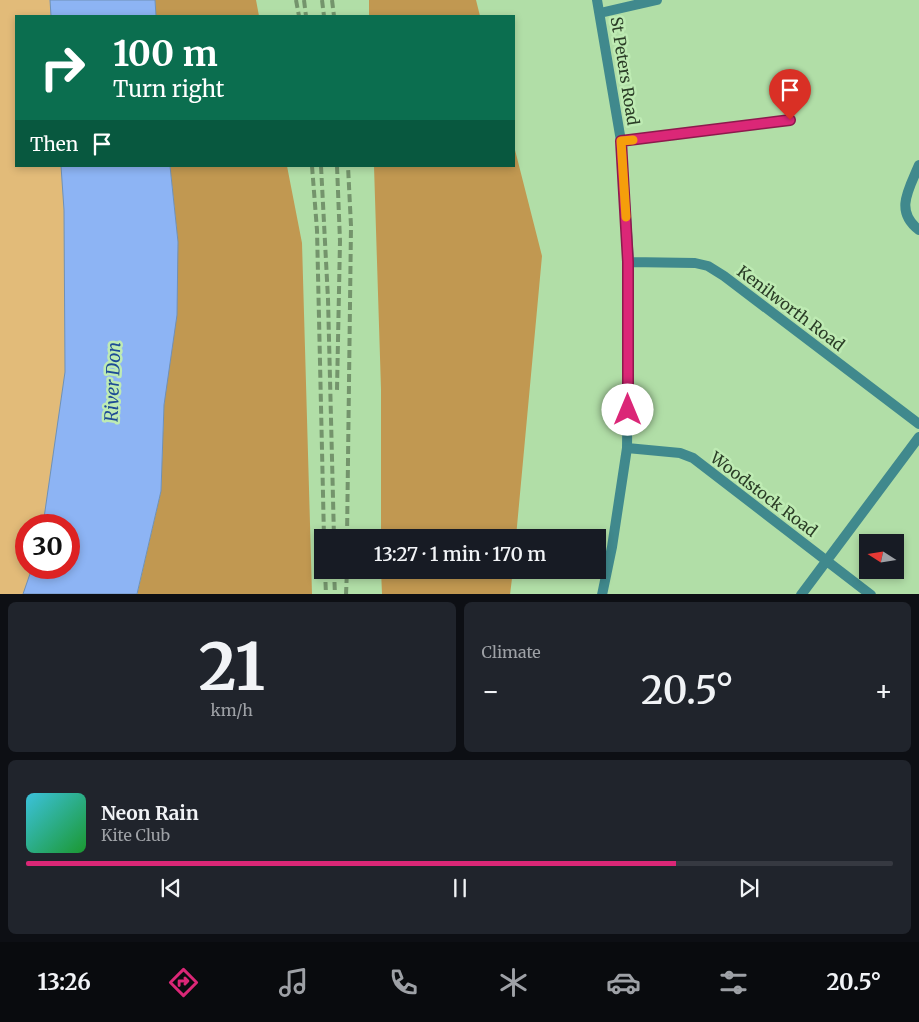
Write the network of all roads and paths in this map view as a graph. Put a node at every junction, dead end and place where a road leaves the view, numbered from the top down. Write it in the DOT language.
graph roads {
  1 [pos="597,0"];
  2 [pos="657,0"];
  3 [pos="600,13"];
  4 [pos="790,120"];
  5 [pos="621,141"];
  6 [pos="919,164"];
  7 [pos="919,230"];
  8 [pos="628,262"];
  9 [pos="919,424"];
  10 [pos="919,437"];
  11 [pos="627,448"];
  12 [pos="828,561"];
  13 [pos="602,594"];
  14 [pos="801,594"];
  15 [pos="871,594"];
  1 -- 3 [label="street, St Peters Road"];
  2 -- 3 [label="street"];
  3 -- 5 [label="street, St Peters Road"];
  4 -- 5 [label="street"];
  5 -- 8 [label="street, St Peters Road"];
  6 -- 7 [label="street"];
  8 -- 9 [label="street, Kenilworth Road"];
  8 -- 11 [label="street, St Peters Road"];
  10 -- 12 [label="street"];
  11 -- 12 [label="street, Woodstock Road"];
  11 -- 13 [label="street, St Peters Road"];
  12 -- 14 [label="street"];
  12 -- 15 [label="street, Woodstock Road"];
}
